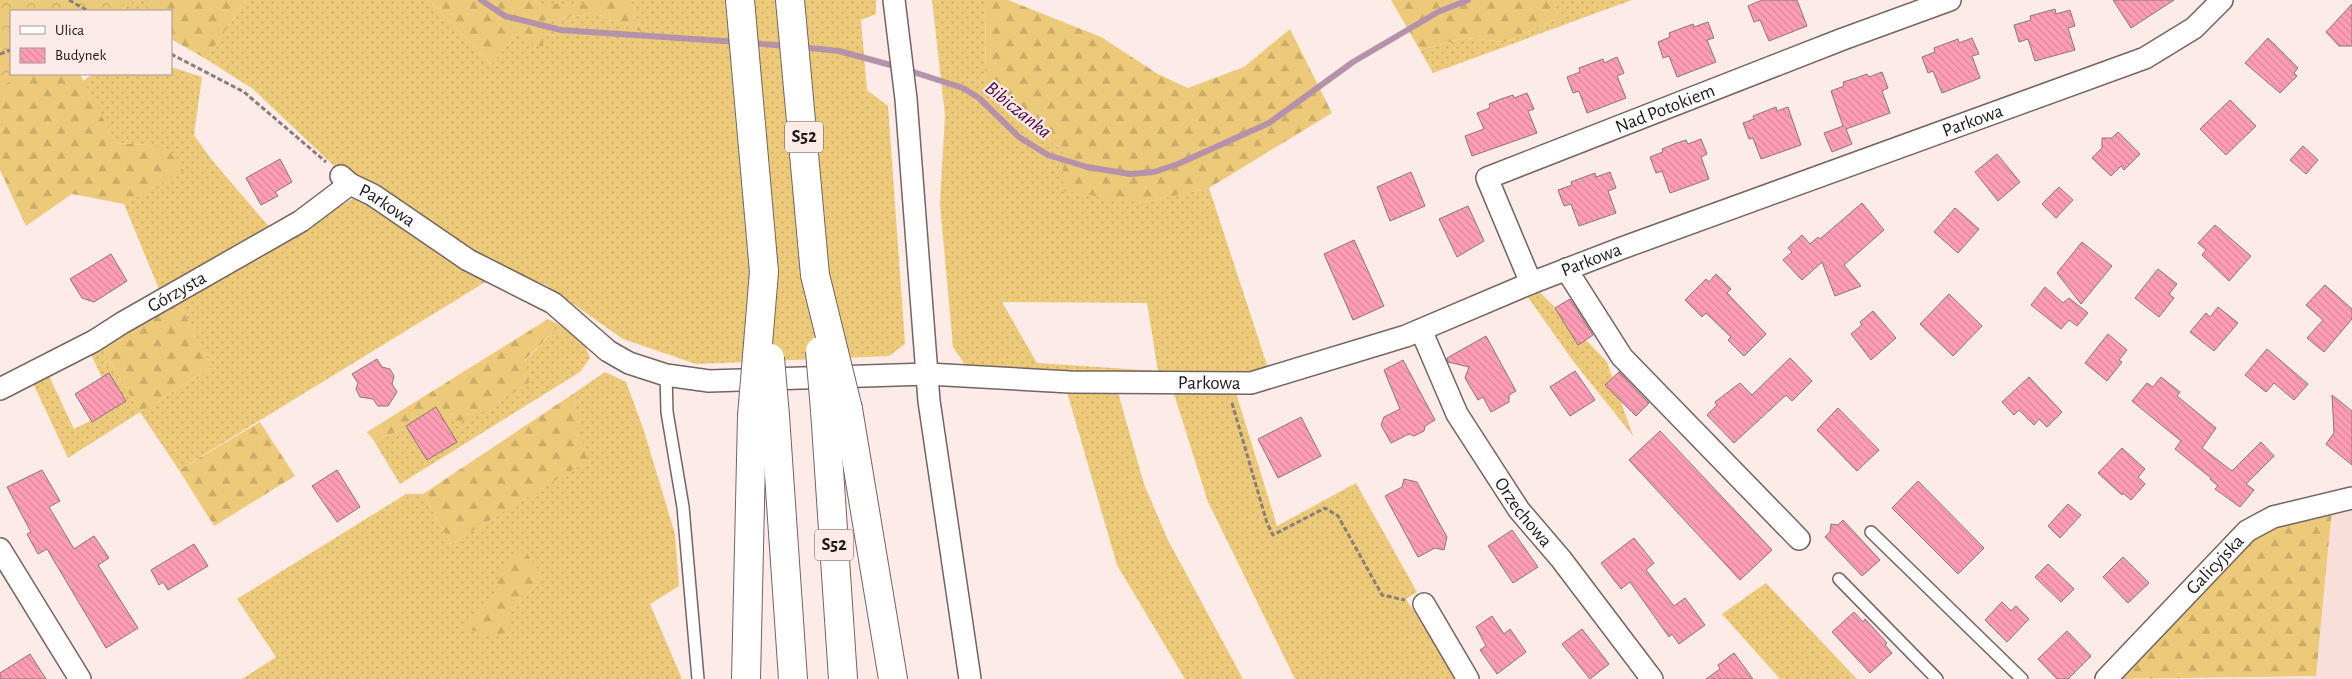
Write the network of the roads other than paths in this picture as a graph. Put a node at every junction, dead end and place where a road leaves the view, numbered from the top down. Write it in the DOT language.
graph roads {
  1 [pos="740,0"];
  2 [pos="790,0"];
  3 [pos="894,0"];
  4 [pos="1950,0"];
  5 [pos="2222,0"];
  6 [pos="346,180"];
  7 [pos="1566,269"];
  8 [pos="1530,282"];
  9 [pos="1421,330"];
  10 [pos="928,374"];
  11 [pos="666,375"];
  12 [pos="0,389"];
  13 [pos="837,410"];
  14 [pos="763,416"];
  15 [pos="2352,498"];
  16 [pos="1871,532"];
  17 [pos="1799,539"];
  18 [pos="0,549"];
  19 [pos="1839,578"];
  20 [pos="1424,604"];
  21 [pos="80,679"];
  22 [pos="698,679"];
  23 [pos="746,679"];
  24 [pos="793,679"];
  25 [pos="843,679"];
  26 [pos="893,679"];
  27 [pos="970,679"];
  28 [pos="1468,679"];
  29 [pos="1652,679"];
  30 [pos="1937,679"];
  31 [pos="2022,679"];
  32 [pos="2106,679"];
  1 -- 14 [label="highway, bridge"];
  2 -- 13 [label="highway, S52, bridge"];
  3 -- 10 [label="street"];
  4 -- 8 [label="street, Nad Potokiem"];
  5 -- 7 [label="street, Parkowa"];
  6 -- 11 [label="street, Parkowa"];
  6 -- 12 [label="street, Górzysta"];
  7 -- 8 [label="street, Parkowa"];
  7 -- 17 [label="street"];
  8 -- 9 [label="street, Parkowa"];
  9 -- 10 [label="street, Parkowa"];
  9 -- 29 [label="street, Orzechowa"];
  10 -- 11 [label="street, Parkowa"];
  10 -- 27 [label="street"];
  11 -- 22 [label="lane"];
  13 -- 25 [label="highway, S52"];
  13 -- 26 [label="highway"];
  14 -- 23 [label="highway"];
  14 -- 24 [label="highway"];
  15 -- 32 [label="street, Galicyjska"];
  16 -- 31 [label="lane"];
  18 -- 21 [label="street"];
  19 -- 30 [label="lane"];
  20 -- 28 [label="street"];
}
